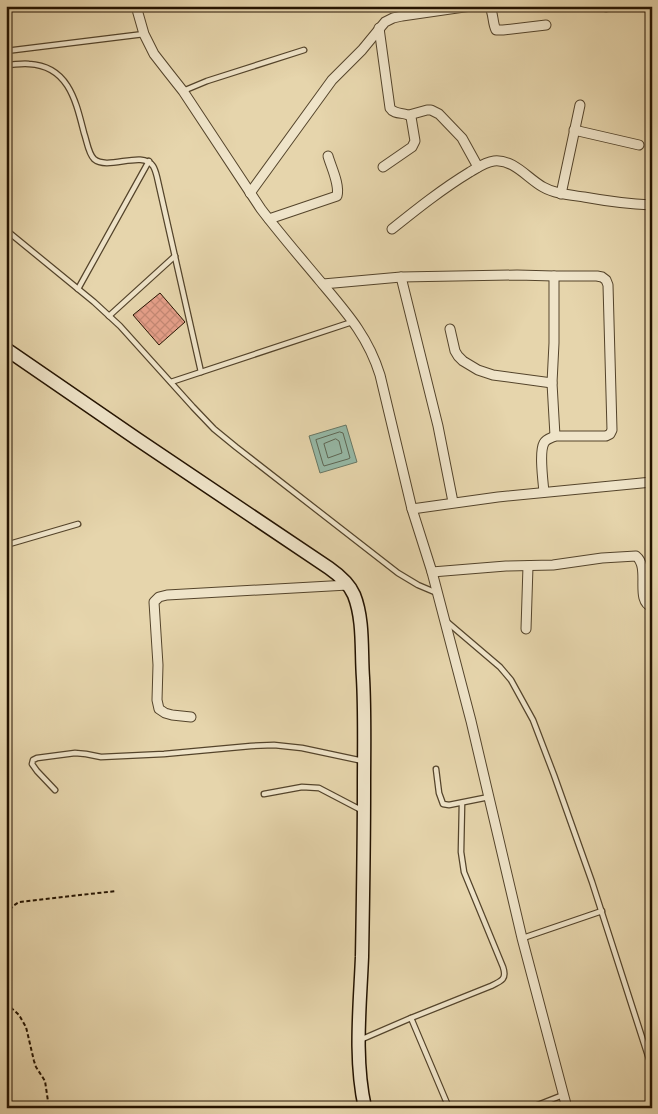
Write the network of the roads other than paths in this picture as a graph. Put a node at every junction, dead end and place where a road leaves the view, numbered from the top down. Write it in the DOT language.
graph roads {
  1 [pos="136,6"];
  2 [pos="471,6"];
  3 [pos="489,6"];
  4 [pos="546,25"];
  5 [pos="379,28"];
  6 [pos="144,34"];
  7 [pos="304,50"];
  8 [pos="6,51"];
  9 [pos="6,65"];
  10 [pos="184,91"];
  11 [pos="580,106"];
  12 [pos="409,115"];
  13 [pos="574,130"];
  14 [pos="639,145"];
  15 [pos="328,156"];
  16 [pos="148,161"];
  17 [pos="383,167"];
  18 [pos="478,167"];
  19 [pos="250,193"];
  20 [pos="561,194"];
  21 [pos="652,205"];
  22 [pos="269,219"];
  23 [pos="392,228"];
  24 [pos="6,230"];
  25 [pos="175,256"];
  26 [pos="554,276"];
  27 [pos="401,277"];
  28 [pos="323,284"];
  29 [pos="78,289"];
  30 [pos="109,316"];
  31 [pos="354,322"];
  32 [pos="450,329"];
  33 [pos="6,349"];
  34 [pos="201,372"];
  35 [pos="171,382"];
  36 [pos="552,383"];
  37 [pos="554,436"];
  38 [pos="652,482"];
  39 [pos="544,492"];
  40 [pos="454,502"];
  41 [pos="412,509"];
  42 [pos="78,524"];
  43 [pos="6,545"];
  44 [pos="528,566"];
  45 [pos="432,572"];
  46 [pos="348,585"];
  47 [pos="438,593"];
  48 [pos="652,607"];
  49 [pos="445,620"];
  50 [pos="526,629"];
  51 [pos="191,717"];
  52 [pos="364,762"];
  53 [pos="436,769"];
  54 [pos="55,790"];
  55 [pos="264,794"];
  56 [pos="489,797"];
  57 [pos="462,803"];
  58 [pos="364,811"];
  59 [pos="602,911"];
  60 [pos="522,938"];
  61 [pos="411,1018"];
  62 [pos="358,1041"];
  63 [pos="649,1059"];
  64 [pos="563,1095"];
  65 [pos="365,1108"];
  66 [pos="450,1108"];
  67 [pos="530,1108"];
  68 [pos="566,1108"];
  1 -- 6 [label="street"];
  2 -- 5 [label="street"];
  3 -- 4 [label="street"];
  5 -- 12 [label="street"];
  5 -- 19 [label="street"];
  6 -- 8 [label="lane"];
  6 -- 10 [label="street"];
  7 -- 10 [label="lane"];
  9 -- 16 [label="lane"];
  10 -- 19 [label="street"];
  11 -- 13 [label="street"];
  12 -- 17 [label="street"];
  12 -- 18 [label="street"];
  13 -- 14 [label="street"];
  13 -- 20 [label="street"];
  15 -- 22 [label="street"];
  16 -- 25 [label="lane"];
  16 -- 29 [label="lane"];
  18 -- 20 [label="street"];
  18 -- 23 [label="street"];
  19 -- 22 [label="street"];
  20 -- 21 [label="street"];
  22 -- 28 [label="street"];
  24 -- 29 [label="lane"];
  25 -- 30 [label="lane"];
  25 -- 34 [label="lane"];
  26 -- 27 [label="street"];
  26 -- 36 [label="street"];
  26 -- 37 [label="street"];
  27 -- 28 [label="street"];
  27 -- 40 [label="street"];
  28 -- 31 [label="street"];
  29 -- 30 [label="lane"];
  30 -- 35 [label="lane"];
  31 -- 34 [label="lane"];
  31 -- 41 [label="street"];
  32 -- 36 [label="street"];
  33 -- 46 [label="street"];
  34 -- 35 [label="lane"];
  35 -- 47 [label="lane"];
  36 -- 37 [label="street"];
  37 -- 39 [label="street"];
  38 -- 39 [label="street"];
  39 -- 40 [label="street"];
  40 -- 41 [label="street"];
  41 -- 45 [label="street"];
  42 -- 43 [label="lane"];
  44 -- 45 [label="street"];
  44 -- 48 [label="street"];
  44 -- 50 [label="street"];
  45 -- 47 [label="street"];
  46 -- 51 [label="street"];
  46 -- 52 [label="street"];
  47 -- 49 [label="street"];
  49 -- 56 [label="street"];
  49 -- 59 [label="lane"];
  52 -- 54 [label="lane"];
  52 -- 58 [label="street"];
  53 -- 57 [label="lane"];
  55 -- 58 [label="lane"];
  56 -- 57 [label="lane"];
  56 -- 60 [label="street"];
  57 -- 61 [label="lane"];
  58 -- 62 [label="street"];
  59 -- 60 [label="lane"];
  59 -- 63 [label="lane"];
  60 -- 64 [label="street"];
  61 -- 62 [label="lane"];
  61 -- 66 [label="lane"];
  62 -- 65 [label="street"];
  64 -- 67 [label="lane"];
  64 -- 68 [label="street"];
}
